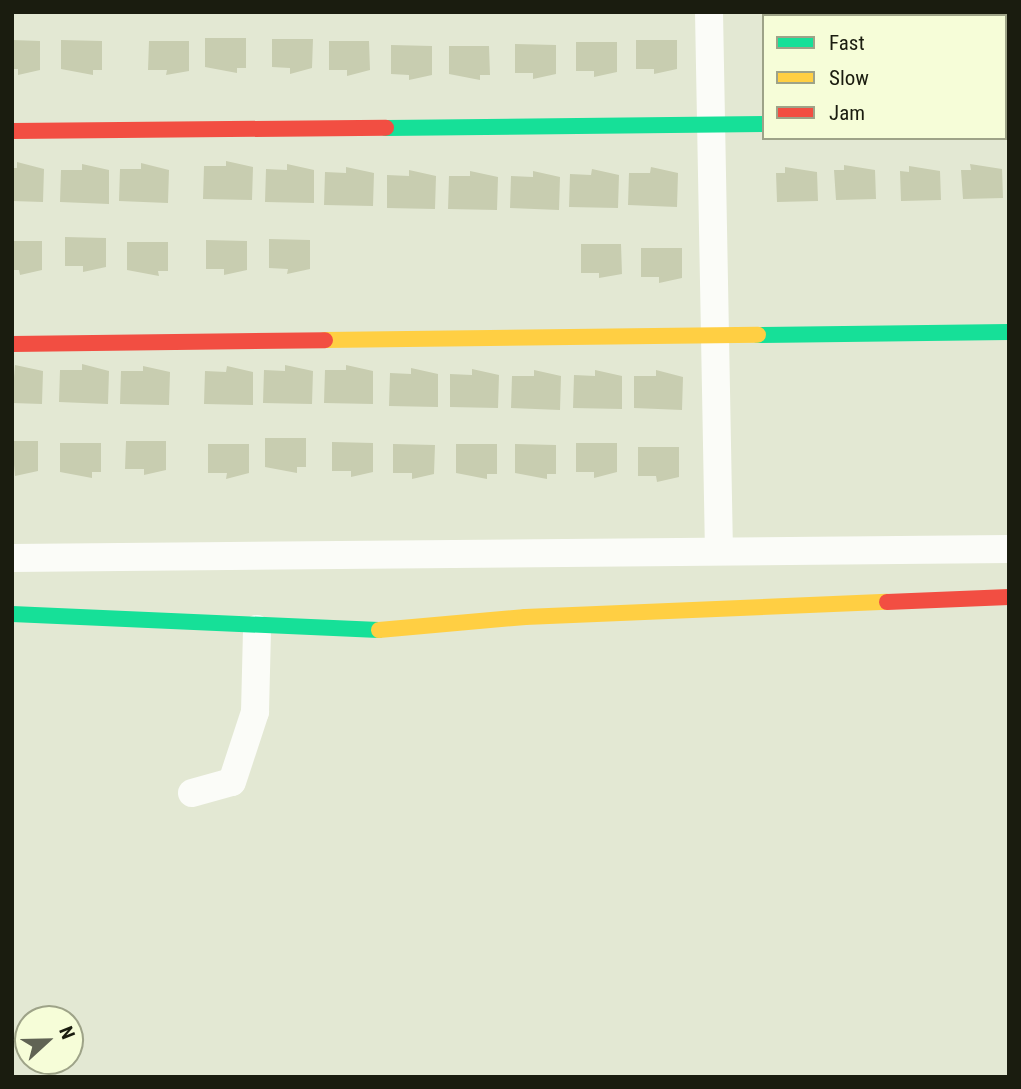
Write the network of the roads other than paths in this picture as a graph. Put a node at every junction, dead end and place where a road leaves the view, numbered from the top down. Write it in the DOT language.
graph roads {
  1 [pos="709,12"];
  2 [pos="711,124"];
  3 [pos="762,124"];
  4 [pos="12,131"];
  5 [pos="1009,332"];
  6 [pos="714,334"];
  7 [pos="12,344"];
  8 [pos="1009,549"];
  9 [pos="719,551"];
  10 [pos="12,558"];
  11 [pos="1009,597"];
  12 [pos="12,614"];
  13 [pos="257,629"];
  14 [pos="192,793"];
  1 -- 2 [label="street"];
  2 -- 3 [label="street"];
  2 -- 4 [label="street"];
  2 -- 6 [label="street"];
  5 -- 6 [label="street"];
  6 -- 7 [label="street"];
  6 -- 9 [label="street"];
  8 -- 9 [label="street"];
  9 -- 10 [label="street"];
  11 -- 13 [label="street"];
  12 -- 13 [label="street"];
  13 -- 14 [label="street"];
}
